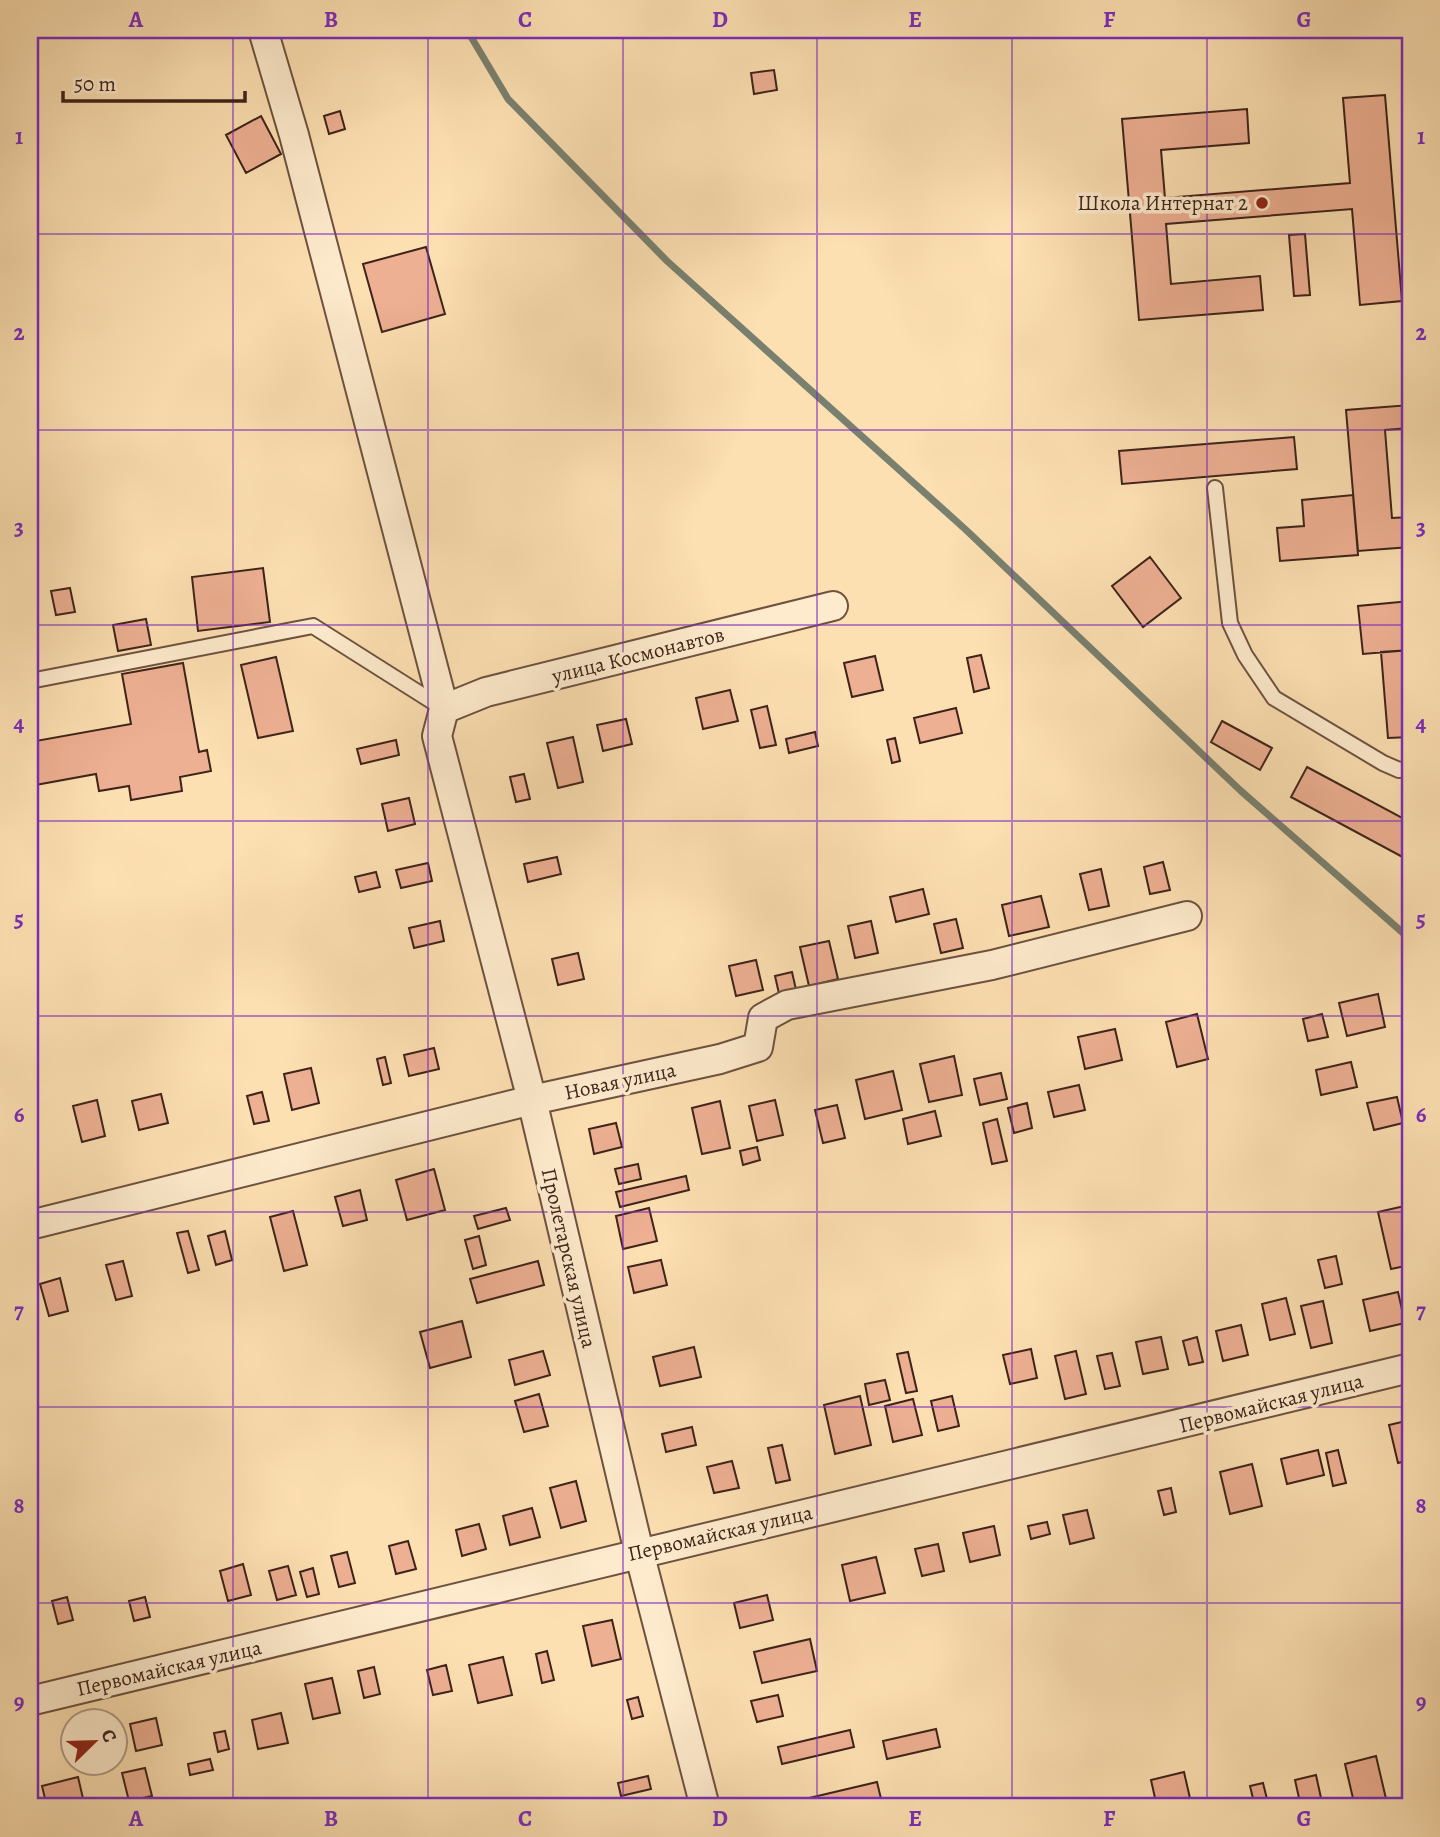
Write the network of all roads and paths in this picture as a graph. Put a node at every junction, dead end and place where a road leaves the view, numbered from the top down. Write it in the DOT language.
graph roads {
  1 [pos="263,30"];
  2 [pos="1215,488"];
  3 [pos="833,606"];
  4 [pos="30,681"];
  5 [pos="444,709"];
  6 [pos="1410,768"];
  7 [pos="1186,916"];
  8 [pos="532,1100"];
  9 [pos="30,1224"];
  10 [pos="1410,1368"];
  11 [pos="639,1552"];
  12 [pos="30,1701"];
  13 [pos="705,1807"];
  1 -- 5 [label="street"];
  2 -- 6 [label="lane"];
  3 -- 5 [label="street, улица Космонавтов"];
  4 -- 5 [label="lane"];
  5 -- 8 [label="street, Пролетарская улица"];
  7 -- 8 [label="street, Новая улица"];
  8 -- 9 [label="street, Новая улица"];
  8 -- 11 [label="street, Пролетарская улица"];
  10 -- 11 [label="street, Первомайская улица"];
  11 -- 12 [label="street, Первомайская улица"];
  11 -- 13 [label="street, Пролетарская улица"];
}
